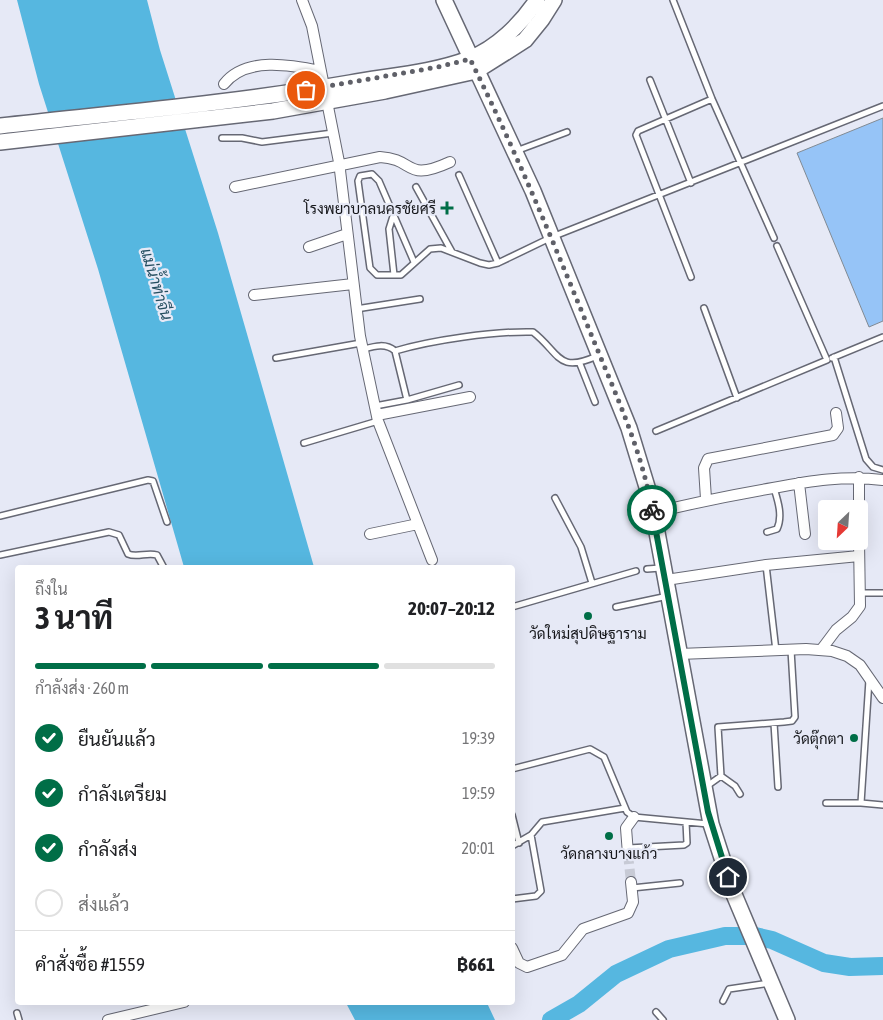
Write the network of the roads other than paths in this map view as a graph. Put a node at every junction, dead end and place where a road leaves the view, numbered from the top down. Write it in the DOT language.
graph roads {
  1 [pos="302,0"];
  2 [pos="444,0"];
  3 [pos="537,0"];
  4 [pos="554,0"];
  5 [pos="672,0"];
  6 [pos="473,65"];
  7 [pos="321,71"];
  8 [pos="650,80"];
  9 [pos="224,84"];
  10 [pos="326,94"];
  11 [pos="712,99"];
  12 [pos="271,104"];
  13 [pos="883,106"];
  14 [pos="667,120"];
  15 [pos="0,126"];
  16 [pos="334,132"];
  17 [pos="567,132"];
  18 [pos="222,138"];
  19 [pos="0,142"];
  20 [pos="515,152"];
  21 [pos="450,162"];
  22 [pos="740,163"];
  23 [pos="340,166"];
  24 [pos="459,175"];
  25 [pos="691,183"];
  26 [pos="416,186"];
  27 [pos="236,187"];
  28 [pos="658,196"];
  29 [pos="394,214"];
  30 [pos="347,234"];
  31 [pos="552,237"];
  32 [pos="774,238"];
  33 [pos="777,246"];
  34 [pos="309,247"];
  35 [pos="452,253"];
  36 [pos="414,262"];
  37 [pos="498,263"];
  38 [pos="394,275"];
  39 [pos="691,277"];
  40 [pos="353,284"];
  41 [pos="254,294"];
  42 [pos="420,299"];
  43 [pos="704,308"];
  44 [pos="356,309"];
  45 [pos="883,337"];
  46 [pos="362,346"];
  47 [pos="395,351"];
  48 [pos="600,355"];
  49 [pos="276,358"];
  50 [pos="834,358"];
  51 [pos="827,360"];
  52 [pos="580,364"];
  53 [pos="459,386"];
  54 [pos="470,397"];
  55 [pos="737,398"];
  56 [pos="407,400"];
  57 [pos="595,402"];
  58 [pos="836,413"];
  59 [pos="377,414"];
  60 [pos="656,431"];
  61 [pos="304,443"];
  62 [pos="883,470"];
  63 [pos="859,477"];
  64 [pos="883,480"];
  65 [pos="799,483"];
  66 [pos="774,488"];
  67 [pos="555,498"];
  68 [pos="706,499"];
  69 [pos="859,500"];
  70 [pos="653,513"];
  71 [pos="0,516"];
  72 [pos="167,522"];
  73 [pos="418,524"];
  74 [pos="767,532"];
  75 [pos="370,534"];
  76 [pos="805,534"];
  77 [pos="858,550"];
  78 [pos="0,555"];
  79 [pos="858,556"];
  80 [pos="432,560"];
  81 [pos="162,565"];
  82 [pos="766,565"];
  83 [pos="647,569"];
  84 [pos="636,571"];
  85 [pos="665,574"];
  86 [pos="592,583"];
  87 [pos="860,593"];
  88 [pos="883,593"];
  89 [pos="669,596"];
  90 [pos="515,606"];
  91 [pos="616,607"];
  92 [pos="791,650"];
  93 [pos="822,650"];
  94 [pos="776,651"];
  95 [pos="679,654"];
  96 [pos="869,677"];
  97 [pos="883,698"];
  98 [pos="774,723"];
  99 [pos="515,768"];
  100 [pos="721,776"];
  101 [pos="778,787"];
  102 [pos="704,788"];
  103 [pos="740,794"];
  104 [pos="861,803"];
  105 [pos="826,804"];
  106 [pos="883,804"];
  107 [pos="625,808"];
  108 [pos="634,817"];
  109 [pos="686,822"];
  110 [pos="711,824"];
  111 [pos="515,827"];
  112 [pos="531,835"];
  113 [pos="519,843"];
  114 [pos="515,845"];
  115 [pos="628,851"];
  116 [pos="680,883"];
  117 [pos="631,885"];
  118 [pos="515,899"];
  119 [pos="515,954"];
  120 [pos="768,976"];
  121 [pos="724,1001"];
  122 [pos="151,1006"];
  123 [pos="656,1012"];
  124 [pos="17,1013"];
  125 [pos="19,1020"];
  126 [pos="108,1020"];
  127 [pos="663,1020"];
  128 [pos="787,1020"];
  1 -- 7 [label="street"];
  2 -- 6 [label="main road"];
  3 -- 6 [label="main road"];
  4 -- 6 [label="main road"];
  5 -- 11 [label="lane"];
  6 -- 10 [label="main road"];
  6 -- 20 [label="main road"];
  7 -- 9 [label="street"];
  7 -- 10 [label="street"];
  8 -- 14 [label="lane"];
  10 -- 12 [label="main road"];
  10 -- 16 [label="street"];
  11 -- 14 [label="lane"];
  11 -- 22 [label="lane"];
  12 -- 15 [label="main road"];
  12 -- 19 [label="main road"];
  13 -- 22 [label="lane"];
  14 -- 25 [label="lane"];
  14 -- 28 [label="lane"];
  16 -- 18 [label="lane"];
  16 -- 23 [label="street"];
  17 -- 20 [label="lane"];
  20 -- 31 [label="main road"];
  21 -- 23 [label="street"];
  22 -- 25 [label="lane"];
  22 -- 32 [label="lane"];
  23 -- 27 [label="street"];
  23 -- 30 [label="street"];
  24 -- 37 [label="lane"];
  25 -- 28 [label="lane"];
  26 -- 35 [label="lane"];
  28 -- 31 [label="lane"];
  28 -- 39 [label="lane"];
  29 -- 36 [label="lane"];
  29 -- 38 [label="lane"];
  29 -- 38 [label="lane"];
  30 -- 34 [label="street"];
  30 -- 40 [label="street"];
  31 -- 37 [label="lane"];
  31 -- 48 [label="main road"];
  33 -- 51 [label="lane"];
  35 -- 36 [label="lane"];
  35 -- 37 [label="lane"];
  36 -- 38 [label="lane"];
  40 -- 41 [label="street"];
  40 -- 44 [label="street"];
  42 -- 44 [label="lane"];
  43 -- 55 [label="lane"];
  44 -- 46 [label="street"];
  45 -- 50 [label="lane"];
  46 -- 47 [label="lane"];
  46 -- 49 [label="lane"];
  46 -- 59 [label="street"];
  47 -- 52 [label="lane"];
  47 -- 56 [label="lane"];
  48 -- 52 [label="lane"];
  48 -- 70 [label="main road"];
  50 -- 51 [label="lane"];
  50 -- 62 [label="lane"];
  51 -- 55 [label="lane"];
  52 -- 57 [label="lane"];
  53 -- 56 [label="lane"];
  54 -- 59 [label="street"];
  55 -- 60 [label="lane"];
  56 -- 59 [label="lane"];
  58 -- 68 [label="street"];
  59 -- 61 [label="lane"];
  59 -- 73 [label="street"];
  63 -- 64 [label="street"];
  63 -- 65 [label="street"];
  63 -- 69 [label="street"];
  65 -- 66 [label="street"];
  65 -- 76 [label="street"];
  66 -- 68 [label="street"];
  66 -- 74 [label="lane"];
  67 -- 86 [label="lane"];
  68 -- 70 [label="street"];
  70 -- 85 [label="main road"];
  71 -- 72 [label="lane"];
  73 -- 75 [label="street"];
  73 -- 80 [label="street"];
  77 -- 79 [label="street"];
  78 -- 81 [label="lane"];
  79 -- 82 [label="street"];
  79 -- 87 [label="street"];
  82 -- 85 [label="street"];
  82 -- 94 [label="lane"];
  83 -- 85 [label="lane"];
  84 -- 86 [label="lane"];
  85 -- 89 [label="main road"];
  86 -- 90 [label="lane"];
  87 -- 88 [label="lane"];
  87 -- 93 [label="street"];
  89 -- 91 [label="lane"];
  89 -- 95 [label="main road"];
  92 -- 93 [label="street"];
  92 -- 94 [label="street"];
  92 -- 98 [label="lane"];
  93 -- 96 [label="street"];
  94 -- 95 [label="street"];
  95 -- 102 [label="main road"];
  96 -- 97 [label="street"];
  96 -- 104 [label="lane"];
  98 -- 100 [label="lane"];
  98 -- 101 [label="lane"];
  99 -- 107 [label="lane"];
  100 -- 102 [label="lane"];
  100 -- 103 [label="lane"];
  102 -- 110 [label="main road"];
  104 -- 105 [label="lane"];
  104 -- 106 [label="lane"];
  107 -- 108 [label="lane"];
  107 -- 112 [label="lane"];
  108 -- 109 [label="lane"];
  108 -- 115 [label="street"];
  109 -- 110 [label="lane"];
  109 -- 115 [label="lane"];
  110 -- 120 [label="main road"];
  111 -- 113 [label="lane"];
  112 -- 113 [label="lane"];
  112 -- 118 [label="lane"];
  113 -- 114 [label="lane"];
  116 -- 117 [label="lane"];
  117 -- 119 [label="street"];
  120 -- 121 [label="lane"];
  120 -- 128 [label="main road"];
  122 -- 126 [label="street"];
  123 -- 127 [label="lane"];
  124 -- 125 [label="lane"];
}
